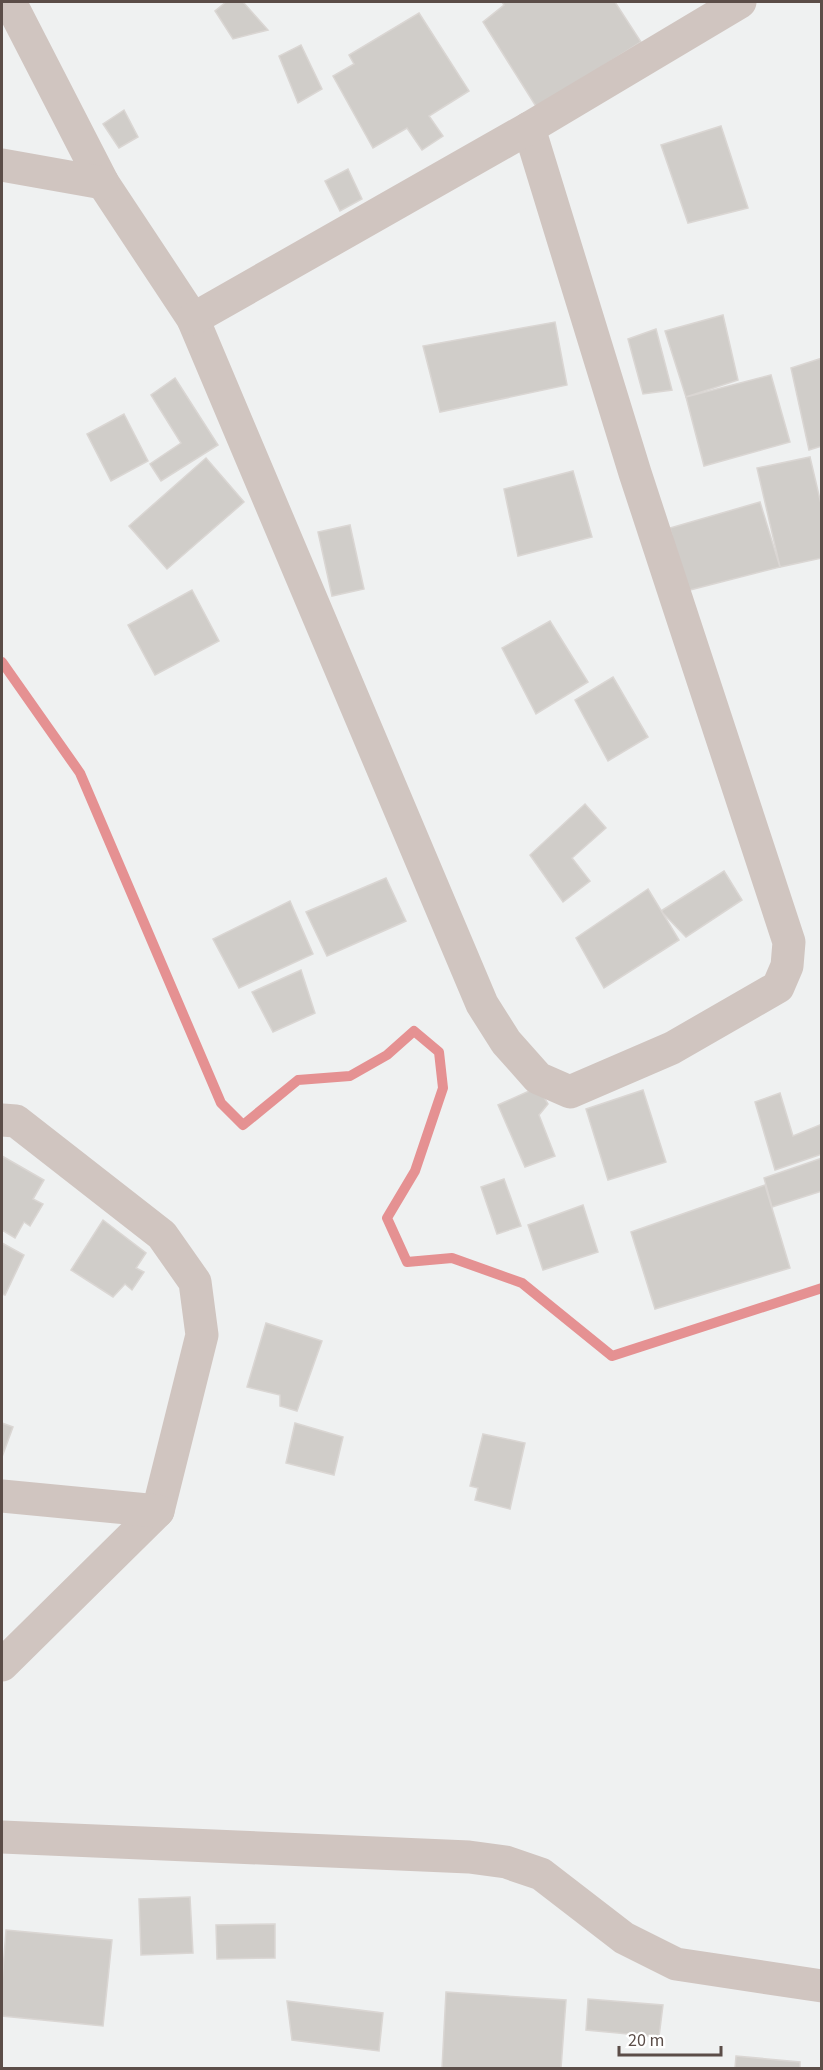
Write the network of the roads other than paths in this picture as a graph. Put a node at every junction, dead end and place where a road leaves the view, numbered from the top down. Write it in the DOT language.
graph roads {
  1 [pos="10,2"];
  2 [pos="740,2"];
  3 [pos="529,129"];
  4 [pos="2,165"];
  5 [pos="103,183"];
  6 [pos="193,319"];
  7 [pos="2,1120"];
  8 [pos="2,1496"];
  9 [pos="158,1511"];
  10 [pos="2,1665"];
  11 [pos="2,1837"];
  12 [pos="822,1986"];
  1 -- 5 [label="street"];
  2 -- 3 [label="street"];
  3 -- 6 [label="street"];
  3 -- 6 [label="street"];
  4 -- 5 [label="street"];
  5 -- 6 [label="street"];
  7 -- 9 [label="street"];
  8 -- 9 [label="street"];
  9 -- 10 [label="street"];
  11 -- 12 [label="street"];
}
